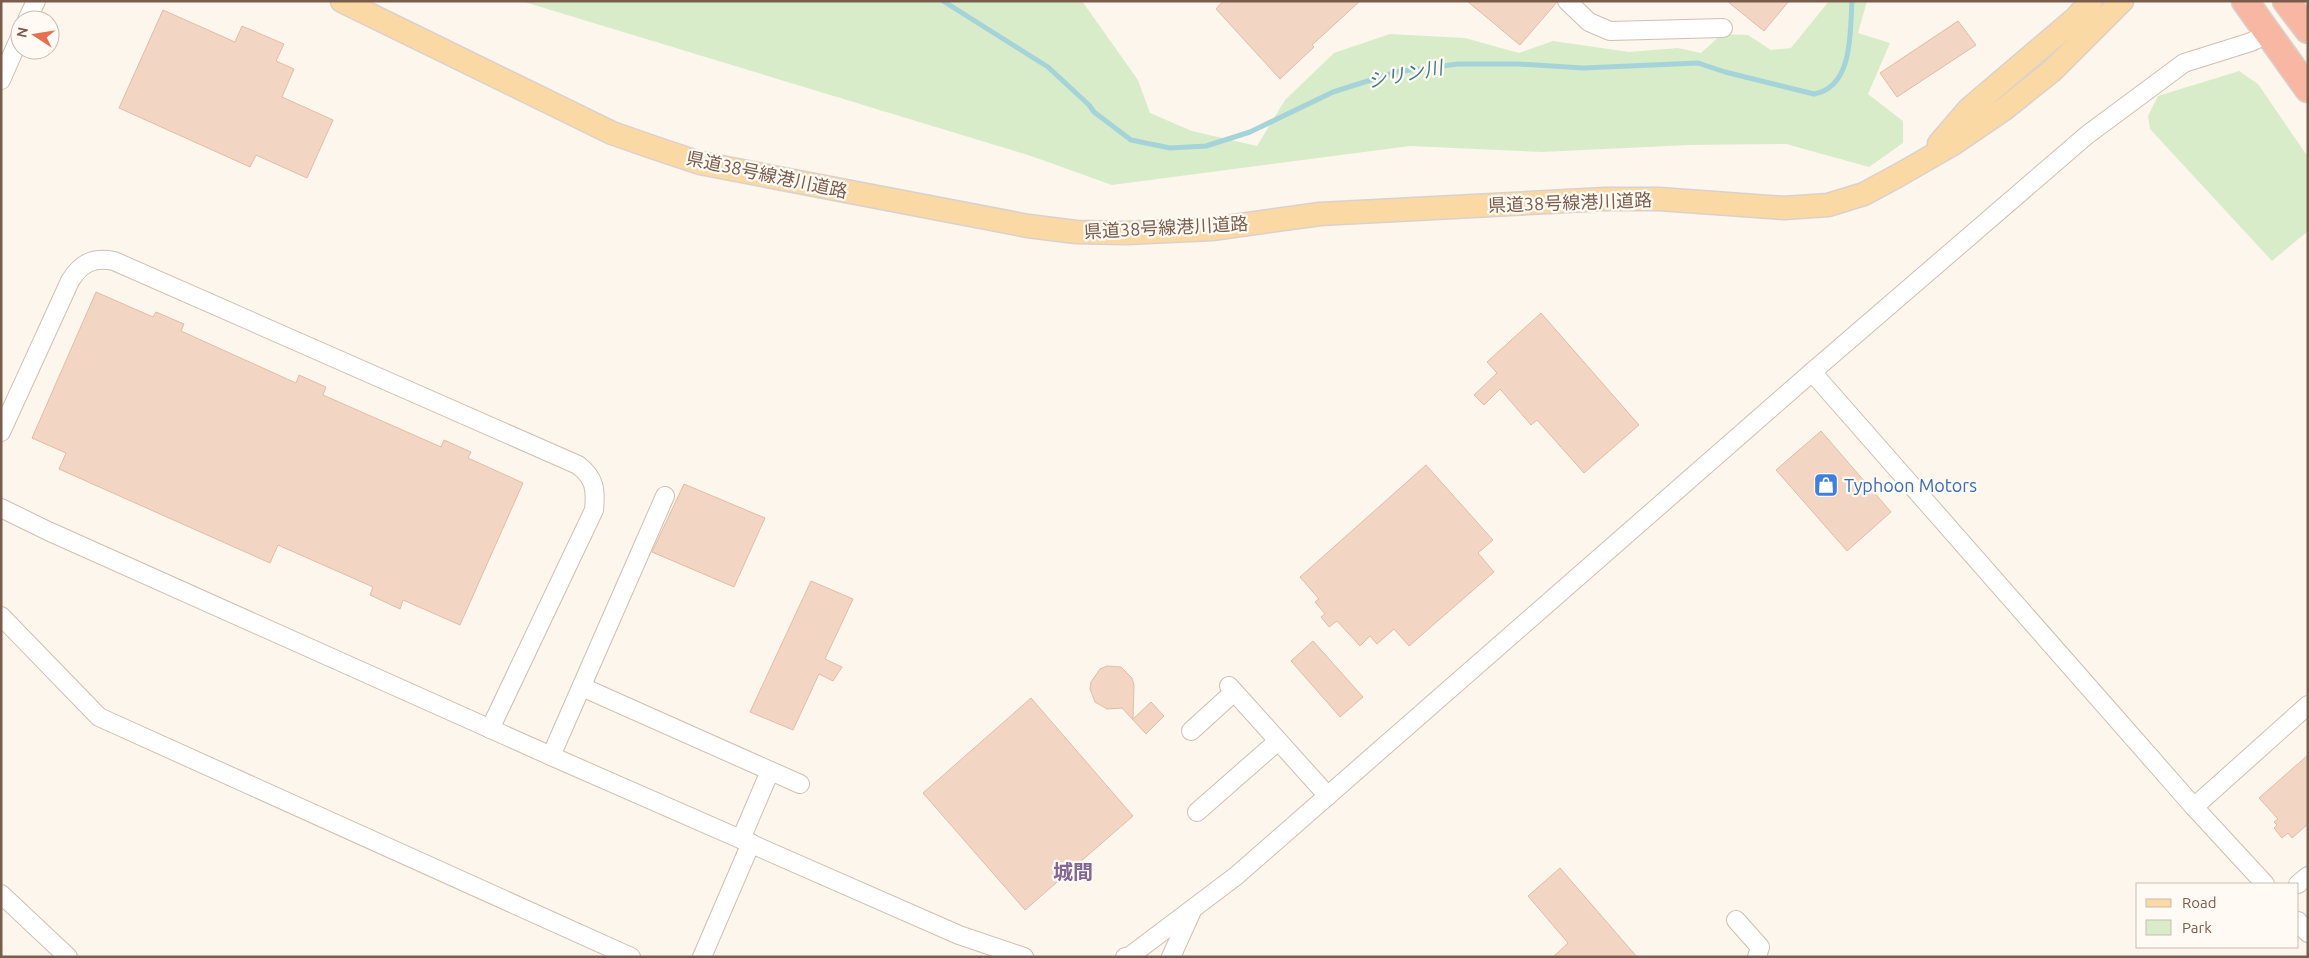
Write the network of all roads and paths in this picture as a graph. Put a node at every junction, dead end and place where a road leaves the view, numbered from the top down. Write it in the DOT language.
graph roads {
  1 [pos="342,1"];
  2 [pos="1567,1"];
  3 [pos="2091,1"];
  4 [pos="2122,1"];
  5 [pos="2245,1"];
  6 [pos="2286,1"];
  7 [pos="1724,28"];
  8 [pos="2308,30"];
  9 [pos="2269,32"];
  10 [pos="10,60"];
  11 [pos="1,80"];
  12 [pos="2308,89"];
  13 [pos="1929,156"];
  14 [pos="1812,372"];
  15 [pos="1,432"];
  16 [pos="665,496"];
  17 [pos="1,508"];
  18 [pos="1,616"];
  19 [pos="582,686"];
  20 [pos="2308,705"];
  21 [pos="490,729"];
  22 [pos="1192,731"];
  23 [pos="1278,740"];
  24 [pos="551,756"];
  25 [pos="770,771"];
  26 [pos="800,784"];
  27 [pos="1328,796"];
  28 [pos="2194,807"];
  29 [pos="1197,812"];
  30 [pos="746,841"];
  31 [pos="2264,883"];
  32 [pos="1,894"];
  33 [pos="1193,908"];
  34 [pos="1736,920"];
  35 [pos="2299,922"];
  36 [pos="2308,933"];
  37 [pos="68,957"];
  38 [pos="632,957"];
  39 [pos="702,957"];
  40 [pos="1024,957"];
  41 [pos="1124,957"];
  42 [pos="1130,957"];
  43 [pos="1171,957"];
  44 [pos="1757,957"];
  1 -- 13 [label="main road, 県道38号線港川道路"];
  2 -- 7 [label="lane"];
  3 -- 13 [label="main road, 県道38号線港川道路"];
  4 -- 13 [label="main road, 県道38号線港川道路"];
  5 -- 9 [label="highway"];
  6 -- 8 [label="highway"];
  9 -- 12 [label="highway"];
  9 -- 14 [label="lane"];
  10 -- 11 [label="lane"];
  14 -- 27 [label="lane"];
  14 -- 28 [label="lane"];
  15 -- 21 [label="lane"];
  16 -- 19 [label="lane"];
  17 -- 21 [label="lane"];
  18 -- 38 [label="lane"];
  19 -- 24 [label="lane"];
  19 -- 25 [label="lane"];
  20 -- 28 [label="lane"];
  21 -- 24 [label="lane"];
  22 -- 23 [label="lane"];
  23 -- 27 [label="lane"];
  23 -- 29 [label="lane"];
  24 -- 30 [label="lane"];
  25 -- 26 [label="lane"];
  25 -- 30 [label="lane"];
  27 -- 33 [label="lane"];
  28 -- 31 [label="lane"];
  30 -- 39 [label="lane"];
  30 -- 40 [label="lane"];
  32 -- 37 [label="lane"];
  33 -- 42 [label="lane"];
  33 -- 43 [label="lane"];
  34 -- 44 [label="lane"];
  35 -- 36 [label="lane"];
  41 -- 42 [label="lane"];
}
